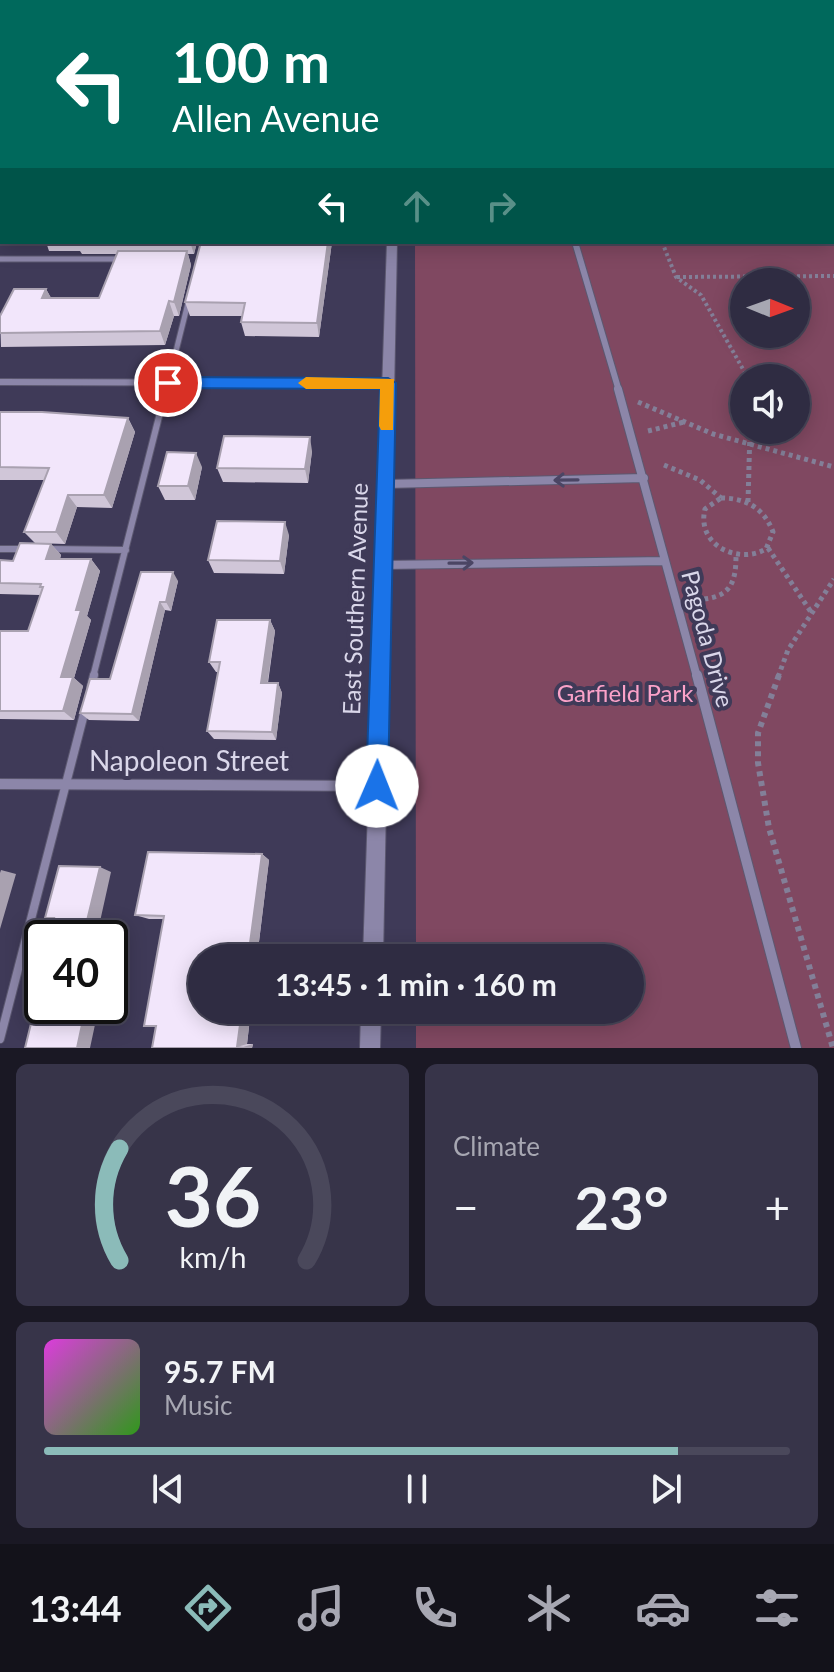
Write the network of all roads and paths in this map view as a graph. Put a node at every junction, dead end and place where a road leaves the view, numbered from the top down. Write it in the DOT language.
graph roads {
  1 [pos="392,244"];
  2 [pos="576,244"];
  3 [pos="663,244"];
  4 [pos="0,259"];
  5 [pos="122,259"];
  6 [pos="834,276"];
  7 [pos="676,277"];
  8 [pos="191,290"];
  9 [pos="740,364"];
  10 [pos="0,382"];
  11 [pos="168,383"];
  12 [pos="388,383"];
  13 [pos="619,394"];
  14 [pos="686,422"];
  15 [pos="631,434"];
  16 [pos="749,445"];
  17 [pos="664,465"];
  18 [pos="834,467"];
  19 [pos="644,478"];
  20 [pos="386,484"];
  21 [pos="721,498"];
  22 [pos="748,502"];
  23 [pos="768,548"];
  24 [pos="0,549"];
  25 [pos="31,549"];
  26 [pos="47,549"];
  27 [pos="126,550"];
  28 [pos="736,555"];
  29 [pos="665,561"];
  30 [pos="383,565"];
  31 [pos="834,579"];
  32 [pos="704,599"];
  33 [pos="811,612"];
  34 [pos="0,784"];
  35 [pos="66,784"];
  36 [pos="377,786"];
  37 [pos="373,944"];
  38 [pos="371,1024"];
  39 [pos="0,1039"];
  40 [pos="833,1047"];
  41 [pos="370,1048"];
  42 [pos="796,1048"];
  1 -- 12 [label="street, East Southern Avenue"];
  2 -- 13 [label="street, Pagoda Drive"];
  3 -- 7 [label="path"];
  4 -- 5 [label="lane"];
  6 -- 7 [label="path"];
  7 -- 9 [label="path"];
  8 -- 11 [label="lane"];
  10 -- 11 [label="street"];
  11 -- 12 [label="street"];
  11 -- 27 [label="lane"];
  12 -- 20 [label="street, East Southern Avenue"];
  13 -- 14 [label="path"];
  13 -- 15 [label="street, Pagoda Drive"];
  14 -- 15 [label="path"];
  14 -- 16 [label="path"];
  15 -- 19 [label="street, Pagoda Drive"];
  16 -- 18 [label="path"];
  16 -- 22 [label="path"];
  17 -- 21 [label="path"];
  19 -- 20 [label="street, one-way"];
  19 -- 29 [label="street, Pagoda Drive"];
  20 -- 30 [label="street, East Southern Avenue"];
  21 -- 22 [label="path"];
  21 -- 28 [label="path"];
  22 -- 23 [label="path"];
  23 -- 28 [label="path"];
  23 -- 33 [label="path"];
  24 -- 25 [label="lane"];
  26 -- 27 [label="lane"];
  27 -- 35 [label="lane"];
  28 -- 32 [label="path"];
  30 -- 29 [label="street, one-way"];
  29 -- 42 [label="street, Pagoda Drive"];
  30 -- 36 [label="street, East Southern Avenue"];
  31 -- 33 [label="path"];
  33 -- 40 [label="path"];
  34 -- 35 [label="street, Napoleon Street"];
  35 -- 36 [label="street, Napoleon Street"];
  35 -- 39 [label="lane"];
  36 -- 37 [label="street, East Southern Avenue"];
  38 -- 41 [label="street"];
}
